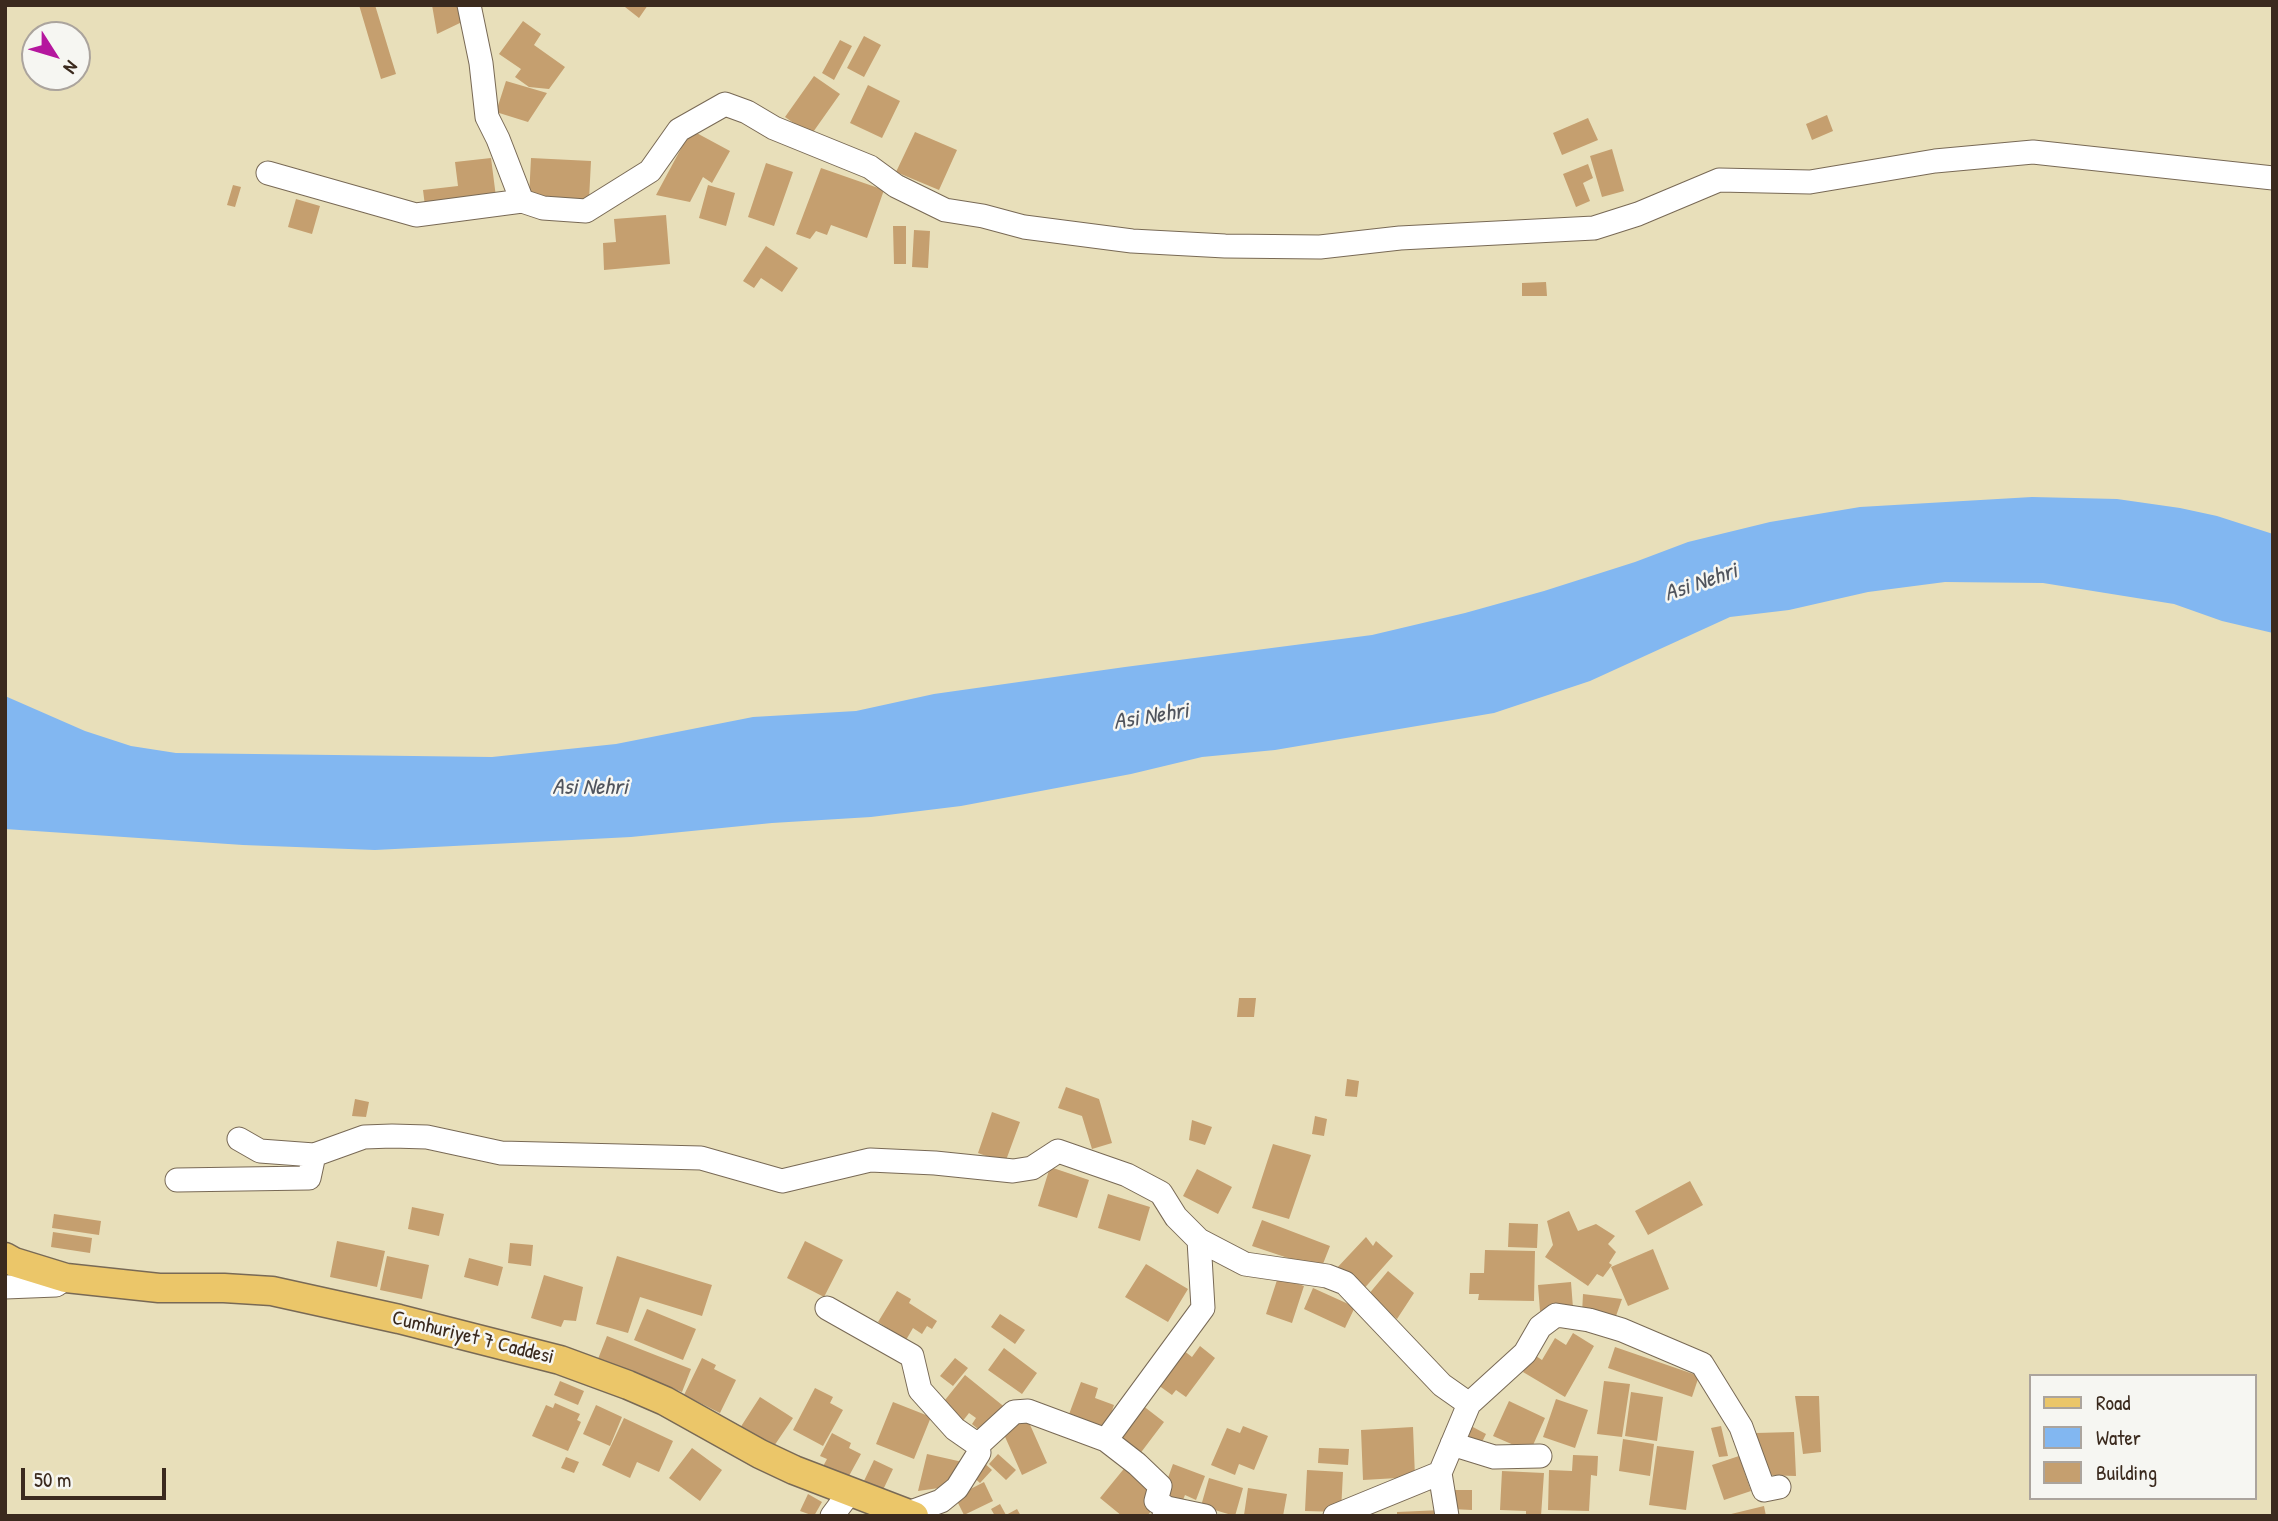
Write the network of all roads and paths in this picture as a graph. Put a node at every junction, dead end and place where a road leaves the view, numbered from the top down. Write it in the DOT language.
graph roads {
  1 [pos="469,5"];
  2 [pos="268,173"];
  3 [pos="2273,178"];
  4 [pos="522,201"];
  5 [pos="239,1139"];
  6 [pos="314,1155"];
  7 [pos="177,1180"];
  8 [pos="1199,1240"];
  9 [pos="5,1257"];
  10 [pos="66,1278"];
  11 [pos="5,1287"];
  12 [pos="827,1308"];
  13 [pos="1469,1404"];
  14 [pos="1106,1440"];
  15 [pos="1452,1444"];
  16 [pos="978,1445"];
  17 [pos="1540,1456"];
  18 [pos="1440,1473"];
  19 [pos="1779,1487"];
  20 [pos="850,1493"];
  21 [pos="1166,1512"];
  22 [pos="911,1515"];
  23 [pos="832,1516"];
  24 [pos="1205,1516"];
  25 [pos="1335,1516"];
  26 [pos="1447,1516"];
  1 -- 4 [label="street"];
  2 -- 4 [label="street"];
  3 -- 4 [label="street"];
  5 -- 6 [label="street"];
  6 -- 7 [label="street"];
  6 -- 8 [label="street"];
  8 -- 13 [label="street"];
  8 -- 14 [label="street"];
  9 -- 10 [label="main road, Cumhuriyet 7 Caddesi"];
  10 -- 11 [label="street"];
  10 -- 20 [label="main road, Cumhuriyet 7 Caddesi"];
  12 -- 16 [label="street"];
  13 -- 15 [label="street"];
  13 -- 19 [label="street"];
  14 -- 16 [label="street"];
  14 -- 21 [label="street"];
  15 -- 17 [label="street"];
  15 -- 18 [label="street"];
  16 -- 22 [label="street"];
  18 -- 25 [label="street"];
  18 -- 26 [label="street"];
  20 -- 22 [label="main road, Cumhuriyet 7 Caddesi"];
  20 -- 23 [label="street"];
  21 -- 24 [label="street"];
}
